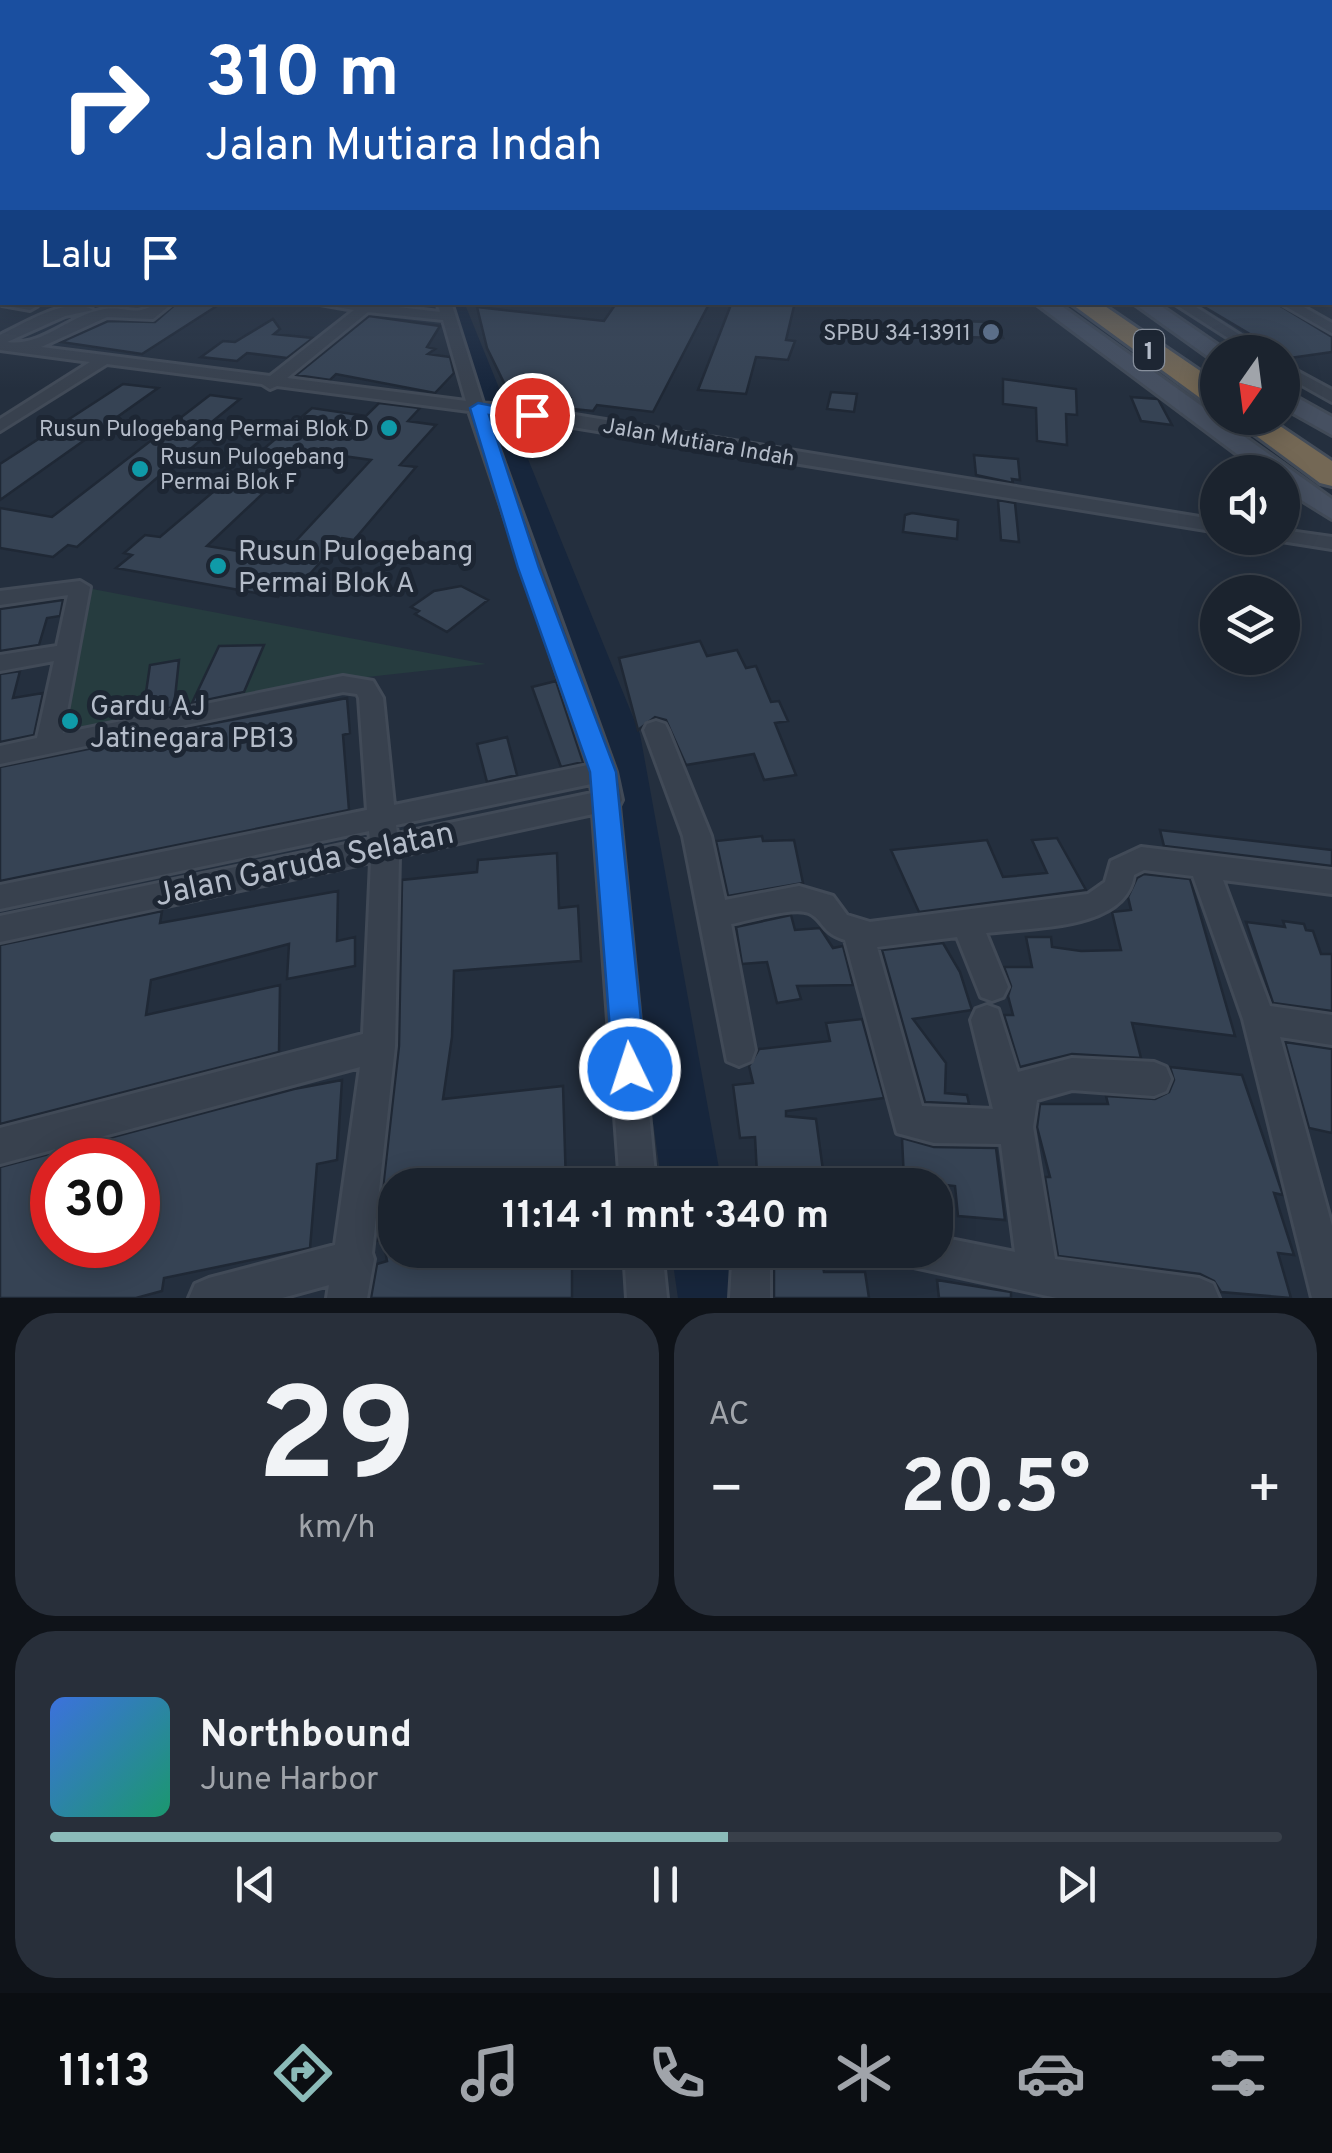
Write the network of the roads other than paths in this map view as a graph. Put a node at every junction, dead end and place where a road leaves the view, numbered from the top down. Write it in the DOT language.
graph roads {
  1 [pos="23,305"];
  2 [pos="163,305"];
  3 [pos="340,305"];
  4 [pos="1047,305"];
  5 [pos="1085,305"];
  6 [pos="1118,305"];
  7 [pos="1146,305"];
  8 [pos="1183,305"];
  9 [pos="1289,305"];
  10 [pos="30,306"];
  11 [pos="366,308"];
  12 [pos="86,310"];
  13 [pos="447,310"];
  14 [pos="1332,329"];
  15 [pos="1232,335"];
  16 [pos="1200,341"];
  17 [pos="0,343"];
  18 [pos="21,350"];
  19 [pos="1200,360"];
  20 [pos="0,361"];
  21 [pos="102,361"];
  22 [pos="1300,377"];
  23 [pos="270,384"];
  24 [pos="1200,385"];
  25 [pos="1332,397"];
  26 [pos="1300,408"];
  27 [pos="482,409"];
  28 [pos="0,426"];
  29 [pos="1300,427"];
  30 [pos="1332,428"];
  31 [pos="1273,435"];
  32 [pos="1332,448"];
  33 [pos="1254,455"];
  34 [pos="1332,476"];
  35 [pos="1300,488"];
  36 [pos="1332,511"];
  37 [pos="1200,523"];
  38 [pos="1300,539"];
  39 [pos="1332,543"];
  40 [pos="0,598"];
  41 [pos="64,652"];
  42 [pos="0,664"];
  43 [pos="656,730"];
  44 [pos="48,745"];
  45 [pos="0,755"];
  46 [pos="606,786"];
  47 [pos="383,831"];
  48 [pos="1204,865"];
  49 [pos="1332,882"];
  50 [pos="0,897"];
  51 [pos="714,914"];
  52 [pos="966,920"];
  53 [pos="0,929"];
  54 [pos="858,932"];
  55 [pos="1259,1019"];
  56 [pos="1332,1030"];
  57 [pos="379,1046"];
  58 [pos="739,1050"];
  59 [pos="1154,1079"];
  60 [pos="1016,1127"];
  61 [pos="0,1146"];
  62 [pos="637,1168"];
  63 [pos="355,1259"];
  64 [pos="953,1259"];
  65 [pos="644,1268"];
  66 [pos="751,1268"];
  67 [pos="1038,1276"];
  68 [pos="209,1298"];
  69 [pos="348,1298"];
  70 [pos="647,1298"];
  71 [pos="750,1298"];
  72 [pos="1199,1298"];
  73 [pos="1332,1298"];
  1 -- 10 [label="street"];
  2 -- 18 [label="street"];
  3 -- 11 [label="street"];
  4 -- 33 [label="street"];
  5 -- 24 [label="highway, 1"];
  6 -- 19 [label="highway, 1"];
  7 -- 16 [label="street"];
  8 -- 15 [label="street"];
  9 -- 14 [label="street"];
  11 -- 13 [label="street"];
  11 -- 23 [label="street"];
  12 -- 17 [label="street"];
  13 -- 27 [label="street"];
  17 -- 18 [label="street, Jalan Mutiara Indah"];
  18 -- 20 [label="street"];
  18 -- 21 [label="street, Jalan Mutiara Indah"];
  21 -- 23 [label="street, Jalan Mutiara Indah"];
  21 -- 28 [label="street"];
  22 -- 25 [label="street"];
  23 -- 27 [label="street, Jalan Mutiara Indah"];
  26 -- 30 [label="street"];
  27 -- 37 [label="street, Jalan Mutiara Indah"];
  27 -- 46 [label="street"];
  29 -- 32 [label="highway"];
  31 -- 34 [label="highway"];
  35 -- 36 [label="street"];
  38 -- 39 [label="street"];
  40 -- 41 [label="street"];
  41 -- 42 [label="street"];
  41 -- 44 [label="street"];
  43 -- 51 [label="street"];
  44 -- 45 [label="street"];
  44 -- 47 [label="street"];
  46 -- 47 [label="street, Jalan Garuda Selatan"];
  46 -- 62 [label="street"];
  47 -- 50 [label="street, Jalan Garuda Selatan"];
  47 -- 53 [label="street, Jalan Garuda Selatan"];
  47 -- 57 [label="street"];
  48 -- 49 [label="street"];
  48 -- 52 [label="street"];
  48 -- 55 [label="street"];
  51 -- 54 [label="street"];
  51 -- 58 [label="street"];
  52 -- 54 [label="street"];
  52 -- 60 [label="street"];
  54 -- 60 [label="street"];
  55 -- 56 [label="street"];
  55 -- 73 [label="street"];
  57 -- 61 [label="street"];
  57 -- 63 [label="street"];
  59 -- 60 [label="street"];
  60 -- 67 [label="street"];
  63 -- 68 [label="street"];
  63 -- 69 [label="street"];
  64 -- 67 [label="street"];
  65 -- 70 [label="street"];
  66 -- 71 [label="street"];
  67 -- 72 [label="street"];
}
